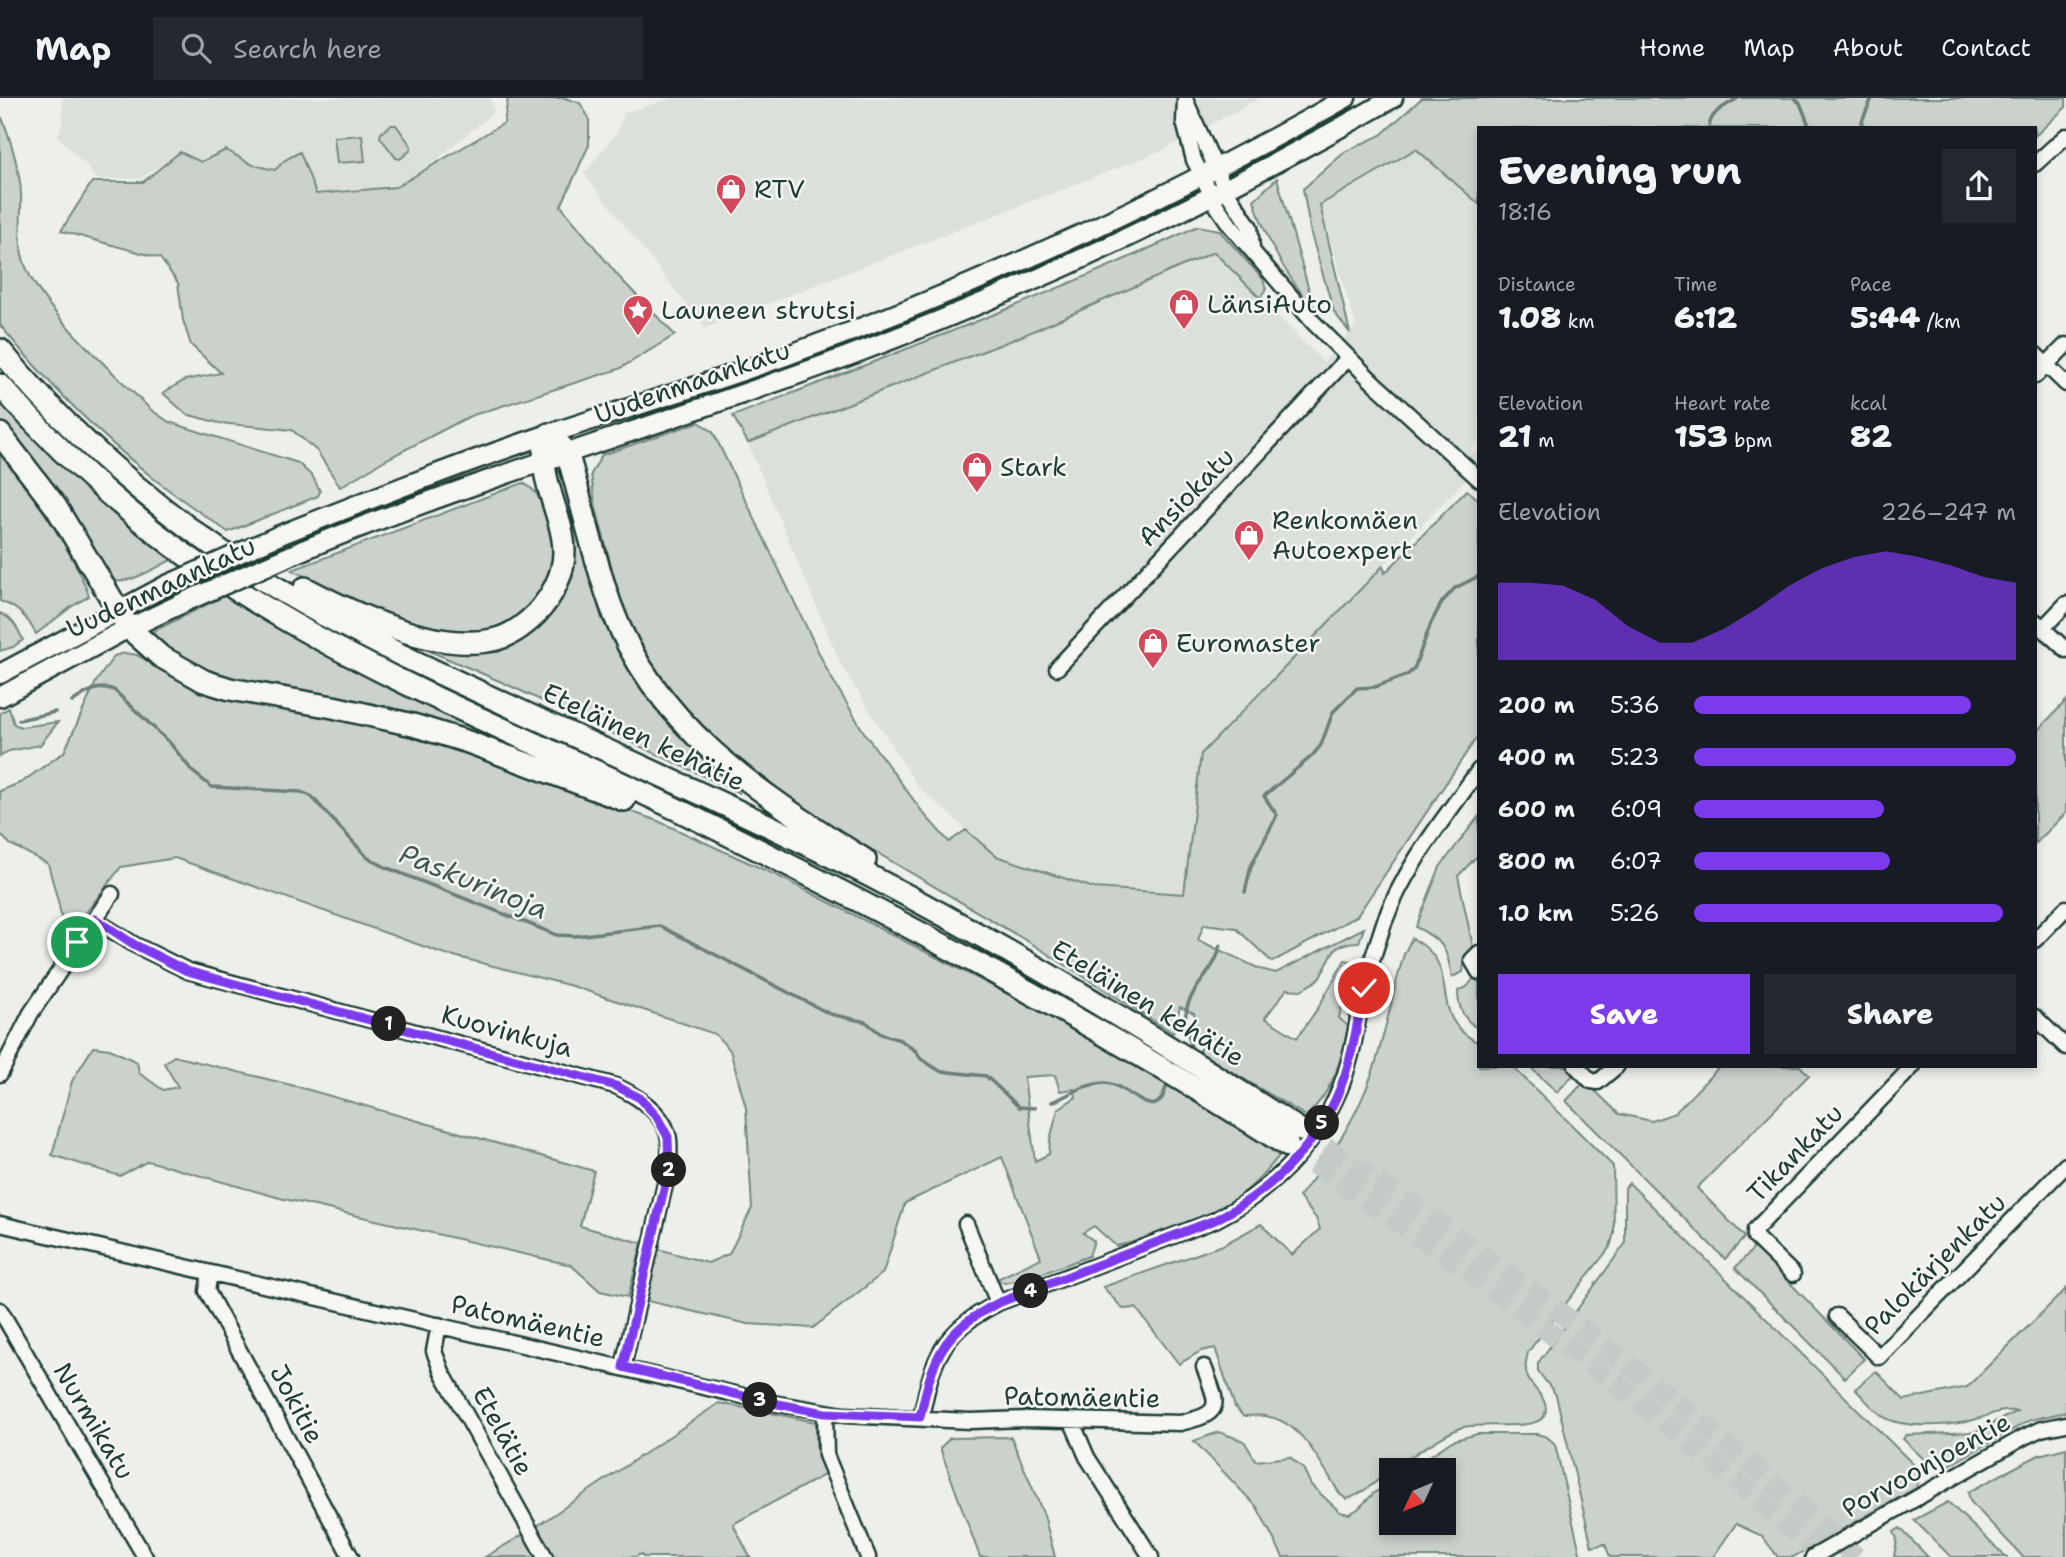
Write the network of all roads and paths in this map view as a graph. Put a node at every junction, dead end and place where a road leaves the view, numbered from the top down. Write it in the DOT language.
graph roads {
  1 [pos="1346,98"];
  2 [pos="1394,98"];
  3 [pos="1185,99"];
  4 [pos="2066,136"];
  5 [pos="2037,162"];
  6 [pos="1209,172"];
  7 [pos="1219,192"];
  8 [pos="2066,345"];
  9 [pos="0,350"];
  10 [pos="2037,356"];
  11 [pos="1348,358"];
  12 [pos="2047,365"];
  13 [pos="2037,374"];
  14 [pos="2066,384"];
  15 [pos="0,385"];
  16 [pos="0,434"];
  17 [pos="549,434"];
  18 [pos="567,452"];
  19 [pos="542,460"];
  20 [pos="109,463"];
  21 [pos="1477,478"];
  22 [pos="2066,604"];
  23 [pos="117,610"];
  24 [pos="2039,624"];
  25 [pos="129,628"];
  26 [pos="2066,650"];
  27 [pos="1057,668"];
  28 [pos="2,673"];
  29 [pos="0,697"];
  30 [pos="1477,773"];
  31 [pos="112,894"];
  32 [pos="2066,908"];
  33 [pos="95,919"];
  34 [pos="2037,938"];
  35 [pos="1037,968"];
  36 [pos="1026,988"];
  37 [pos="2037,1019"];
  38 [pos="2066,1047"];
  39 [pos="1578,1068"];
  40 [pos="1616,1068"];
  41 [pos="1911,1068"];
  42 [pos="0,1074"];
  43 [pos="2066,1165"];
  44 [pos="0,1224"];
  45 [pos="966,1224"];
  46 [pos="210,1273"];
  47 [pos="1793,1274"];
  48 [pos="998,1303"];
  49 [pos="0,1310"];
  50 [pos="1837,1316"];
  51 [pos="439,1325"];
  52 [pos="623,1367"];
  53 [pos="1204,1367"];
  54 [pos="825,1413"];
  55 [pos="920,1417"];
  56 [pos="1072,1422"];
  57 [pos="2066,1424"];
  58 [pos="145,1557"];
  59 [pos="351,1557"];
  60 [pos="545,1557"];
  61 [pos="868,1557"];
  62 [pos="1151,1557"];
  63 [pos="1813,1557"];
  1 -- 6 [label="main road, Uudenmaankatu"];
  2 -- 7 [label="main road, Uudenmaankatu"];
  3 -- 6 [label="street"];
  4 -- 5 [label="street"];
  6 -- 7 [label="street"];
  6 -- 17 [label="main road, Uudenmaankatu"];
  7 -- 11 [label="street"];
  7 -- 18 [label="main road, Uudenmaankatu"];
  8 -- 12 [label="street"];
  9 -- 20 [label="highway, Eteläinen kehätie"];
  10 -- 12 [label="street"];
  11 -- 21 [label="street"];
  11 -- 27 [label="street, Ansiokatu"];
  12 -- 13 [label="street"];
  12 -- 14 [label="street"];
  15 -- 36 [label="highway, Eteläinen kehätie"];
  16 -- 23 [label="highway"];
  17 -- 18 [label="highway"];
  17 -- 19 [label="highway"];
  17 -- 23 [label="main road, Uudenmaankatu, bridge"];
  18 -- 19 [label="main road, Uudenmaankatu"];
  18 -- 35 [label="highway"];
  19 -- 20 [label="highway"];
  19 -- 25 [label="main road, Uudenmaankatu, bridge"];
  20 -- 35 [label="highway, Eteläinen kehätie"];
  22 -- 24 [label="street"];
  23 -- 25 [label="highway"];
  23 -- 28 [label="main road, Uudenmaankatu"];
  24 -- 26 [label="street"];
  25 -- 29 [label="main road, Uudenmaankatu"];
  25 -- 36 [label="highway"];
  30 -- 48 [label="street"];
  31 -- 33 [label="street"];
  32 -- 34 [label="street"];
  33 -- 42 [label="street"];
  33 -- 52 [label="street, Kuovinkuja"];
  35 -- 36 [label="highway, Eteläinen kehätie"];
  37 -- 38 [label="street"];
  39 -- 40 [label="street"];
  41 -- 47 [label="street, Tikankatu"];
  43 -- 50 [label="street, Palokärjenkatu"];
  44 -- 46 [label="street, Patomäentie"];
  45 -- 48 [label="street"];
  46 -- 51 [label="street, Patomäentie"];
  46 -- 59 [label="street, Jokitie"];
  48 -- 55 [label="street"];
  49 -- 58 [label="street, Nurmikatu"];
  51 -- 52 [label="street, Patomäentie"];
  51 -- 60 [label="street, Etelätie"];
  52 -- 54 [label="street, Patomäentie"];
  53 -- 56 [label="street, Patomäentie"];
  54 -- 55 [label="street, Patomäentie"];
  54 -- 61 [label="street"];
  55 -- 56 [label="street, Patomäentie"];
  56 -- 62 [label="street"];
  57 -- 63 [label="street, Porvoonjoentie"];
}
